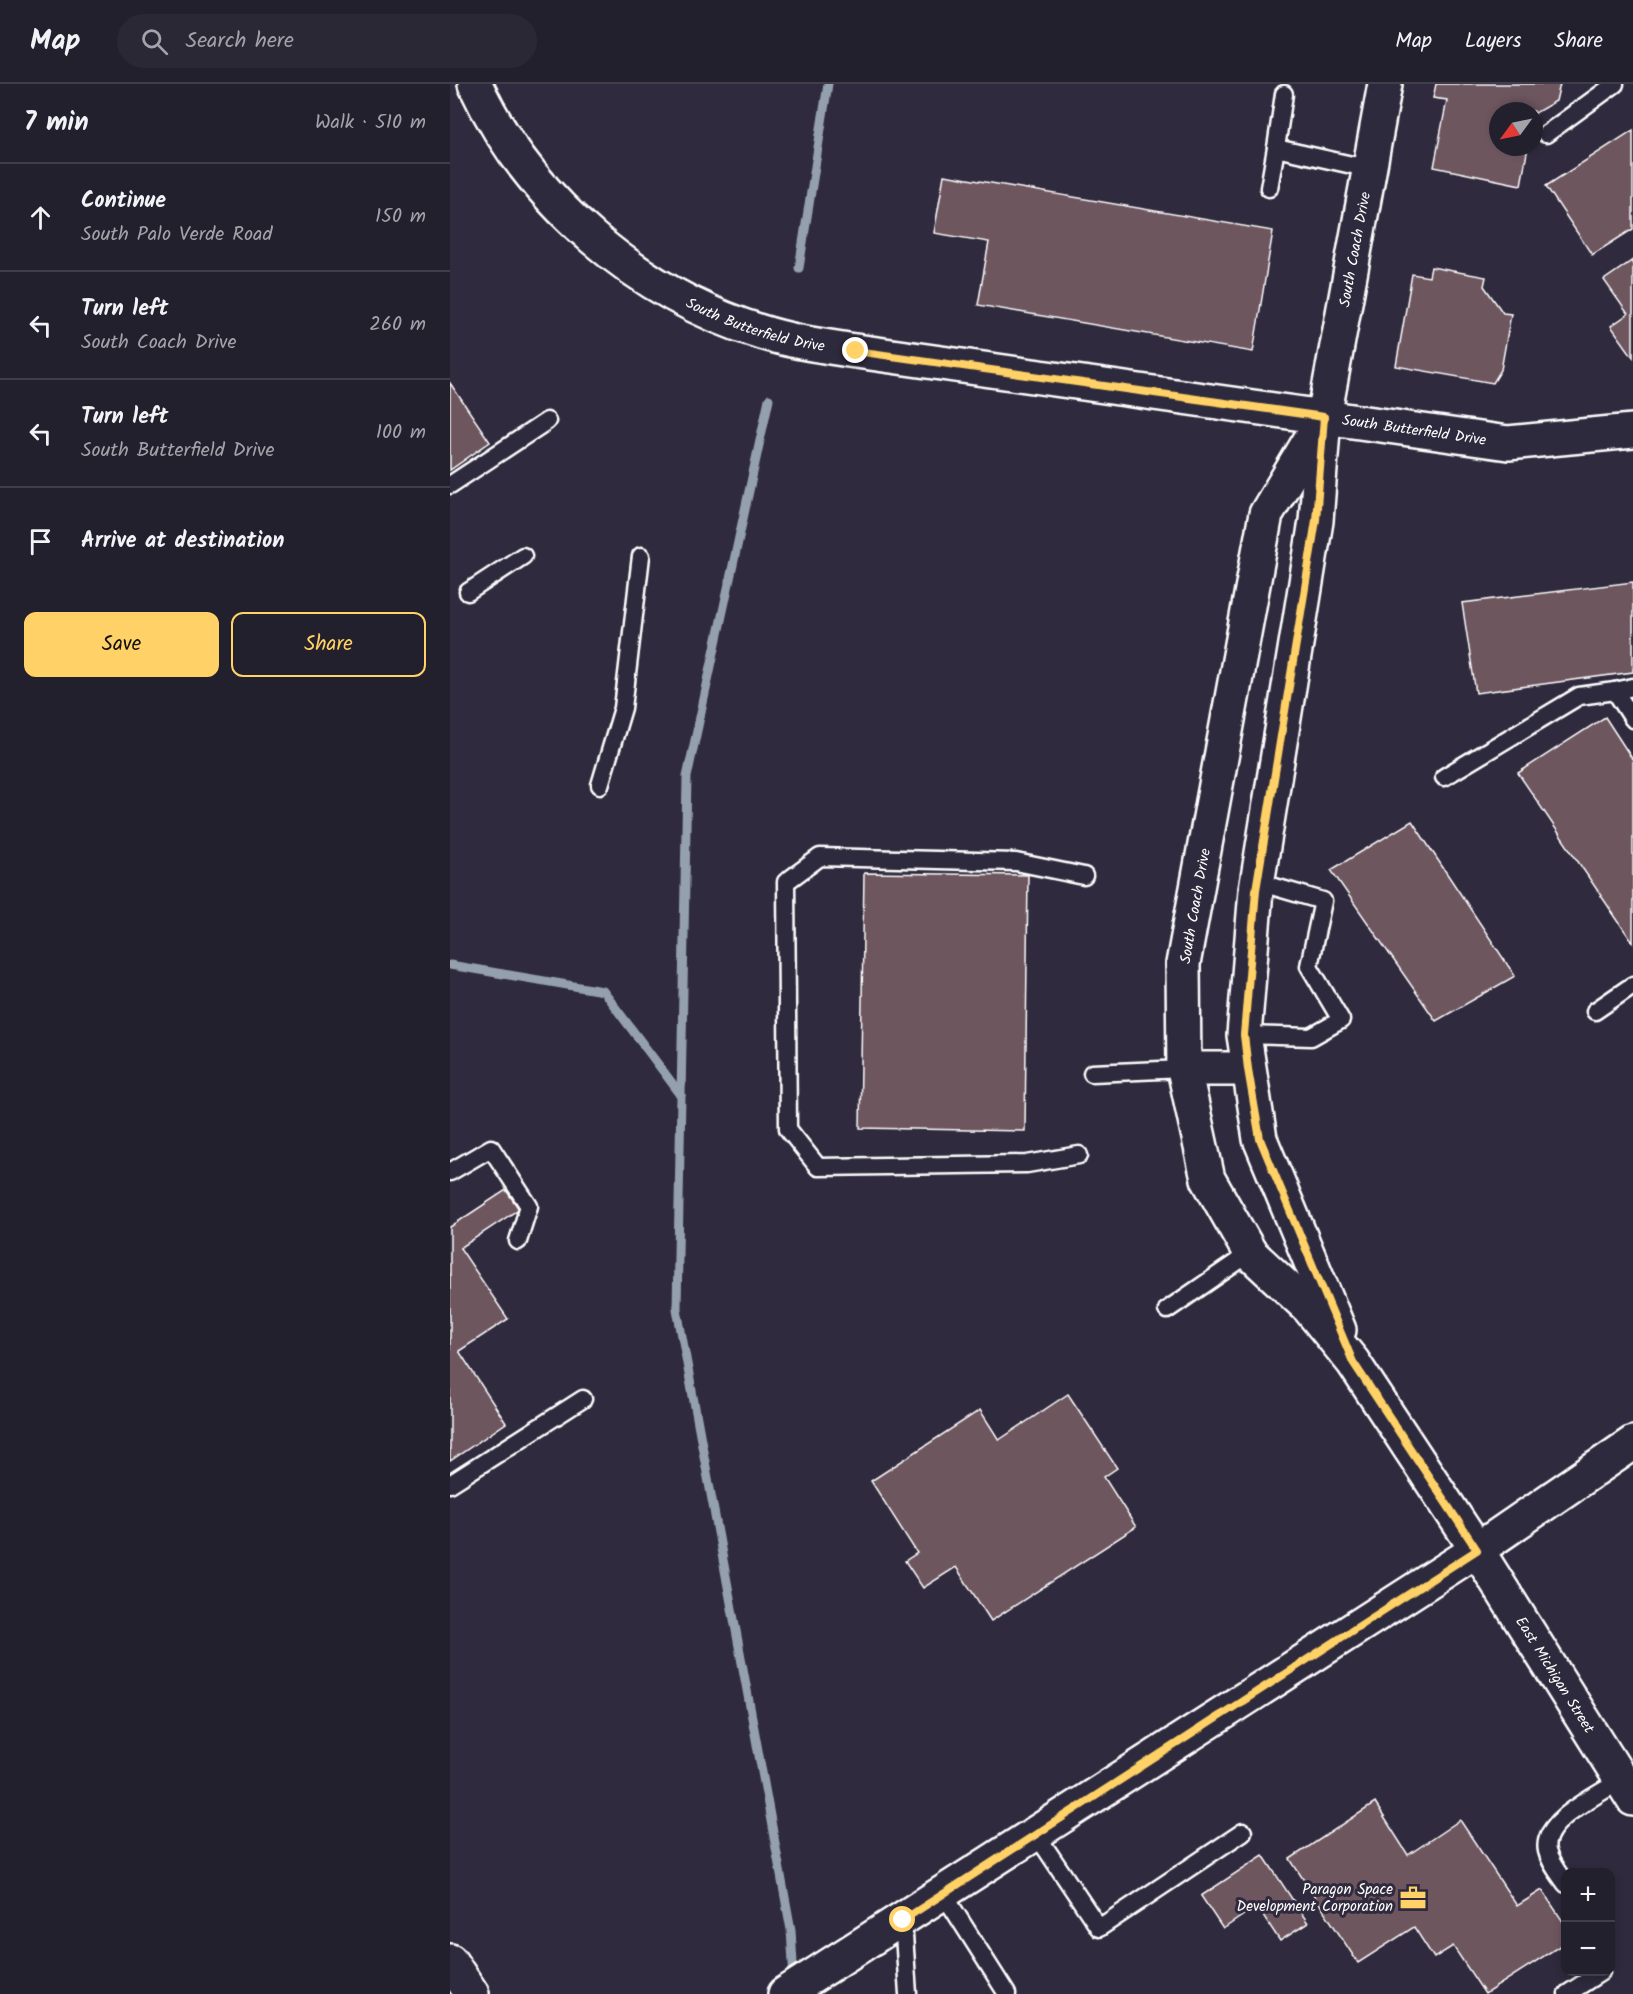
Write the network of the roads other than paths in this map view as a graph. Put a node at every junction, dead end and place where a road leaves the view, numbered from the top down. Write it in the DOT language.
graph roads {
  1 [pos="475,84"];
  2 [pos="1386,84"];
  3 [pos="1615,84"];
  4 [pos="1284,94"];
  5 [pos="1546,134"];
  6 [pos="1276,148"];
  7 [pos="1370,169"];
  8 [pos="1269,188"];
  9 [pos="1324,417"];
  10 [pos="547,421"];
  11 [pos="1633,431"];
  12 [pos="450,485"];
  13 [pos="523,556"];
  14 [pos="641,556"];
  15 [pos="468,592"];
  16 [pos="1633,687"];
  17 [pos="1615,691"];
  18 [pos="1633,719"];
  19 [pos="1444,777"];
  20 [pos="600,785"];
  21 [pos="1084,876"];
  22 [pos="1258,882"];
  23 [pos="1633,985"];
  24 [pos="1595,1011"];
  25 [pos="1244,1035"];
  26 [pos="1184,1069"];
  27 [pos="1248,1069"];
  28 [pos="1092,1073"];
  29 [pos="1079,1155"];
  30 [pos="450,1172"];
  31 [pos="518,1241"];
  32 [pos="1250,1253"];
  33 [pos="1167,1310"];
  34 [pos="1353,1362"];
  35 [pos="583,1399"];
  36 [pos="1633,1443"];
  37 [pos="450,1484"];
  38 [pos="1477,1550"];
  39 [pos="1627,1790"];
  40 [pos="1243,1832"];
  41 [pos="1036,1834"];
  42 [pos="1561,1875"];
  43 [pos="943,1893"];
  44 [pos="903,1920"];
  45 [pos="450,1961"];
  46 [pos="1594,1976"];
  47 [pos="472,1994"];
  48 [pos="785,1994"];
  49 [pos="908,1994"];
  50 [pos="1007,1994"];
  51 [pos="1567,1994"];
  1 -- 9 [label="street, South Butterfield Drive"];
  2 -- 7 [label="street, South Coach Drive"];
  3 -- 5 [label="lane"];
  4 -- 6 [label="lane"];
  6 -- 7 [label="lane"];
  6 -- 8 [label="lane"];
  7 -- 9 [label="street, South Coach Drive"];
  9 -- 11 [label="street, South Butterfield Drive"];
  9 -- 22 [label="street, South Coach Drive"];
  9 -- 26 [label="street, South Coach Drive"];
  10 -- 12 [label="lane"];
  13 -- 15 [label="lane"];
  14 -- 20 [label="lane"];
  16 -- 17 [label="lane"];
  17 -- 18 [label="lane"];
  17 -- 19 [label="lane"];
  21 -- 29 [label="lane"];
  22 -- 25 [label="street, South Coach Drive"];
  22 -- 25 [label="lane"];
  23 -- 24 [label="lane"];
  25 -- 27 [label="street, South Coach Drive"];
  26 -- 27 [label="street"];
  26 -- 28 [label="lane"];
  26 -- 32 [label="street, South Coach Drive"];
  27 -- 34 [label="street, South Coach Drive"];
  30 -- 31 [label="lane"];
  32 -- 33 [label="lane"];
  32 -- 34 [label="street, South Coach Drive"];
  34 -- 38 [label="street, South Coach Drive"];
  35 -- 37 [label="lane"];
  36 -- 38 [label="street"];
  38 -- 39 [label="street, East Michigan Street"];
  38 -- 41 [label="street"];
  39 -- 42 [label="lane"];
  40 -- 41 [label="lane"];
  41 -- 43 [label="street"];
  43 -- 44 [label="street"];
  43 -- 50 [label="lane"];
  44 -- 48 [label="street"];
  44 -- 49 [label="lane"];
  45 -- 47 [label="street"];
  46 -- 51 [label="lane"];
}
